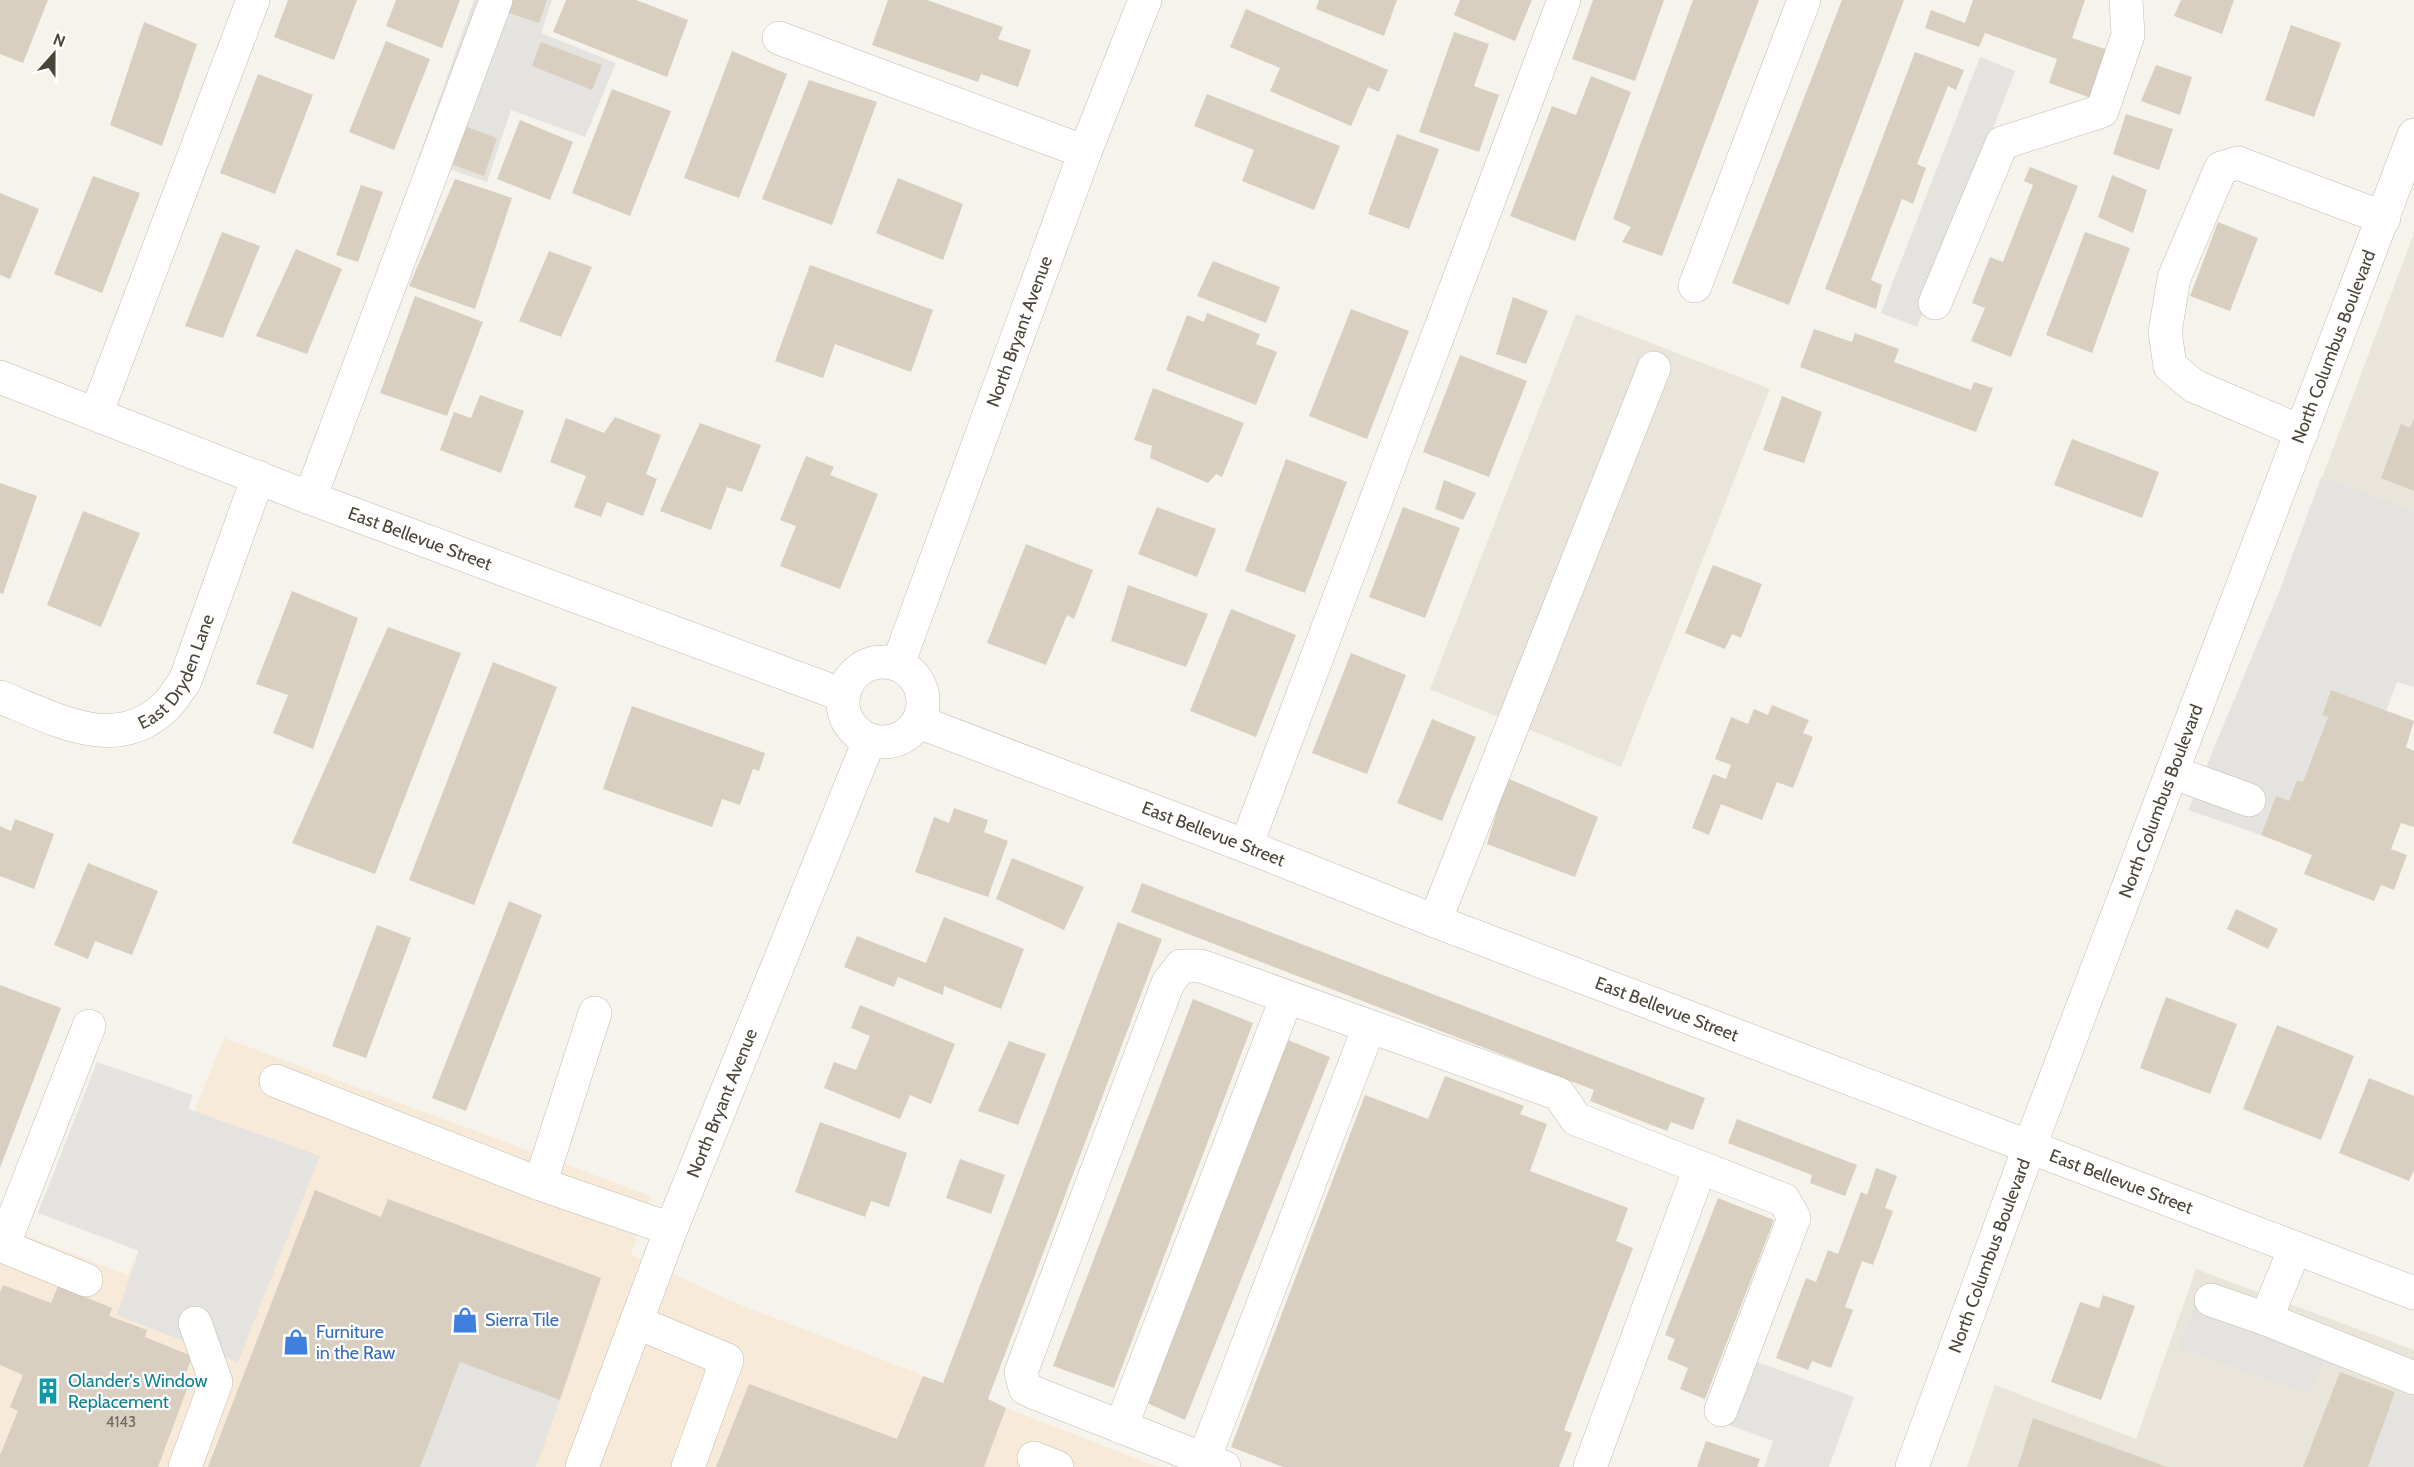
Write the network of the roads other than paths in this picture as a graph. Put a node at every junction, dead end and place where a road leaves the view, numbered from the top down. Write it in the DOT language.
graph roads {
  1 [pos="253,0"];
  2 [pos="496,0"];
  3 [pos="1145,0"];
  4 [pos="1564,0"];
  5 [pos="1804,0"];
  6 [pos="2126,0"];
  7 [pos="779,38"];
  8 [pos="2414,135"];
  9 [pos="1085,152"];
  10 [pos="2384,218"];
  11 [pos="1695,286"];
  12 [pos="1935,303"];
  13 [pos="1654,368"];
  14 [pos="0,377"];
  15 [pos="96,414"];
  16 [pos="2302,432"];
  17 [pos="258,477"];
  18 [pos="310,498"];
  19 [pos="898,664"];
  20 [pos="843,695"];
  21 [pos="0,697"];
  22 [pos="919,722"];
  23 [pos="869,741"];
  24 [pos="2172,772"];
  25 [pos="2249,800"];
  26 [pos="1246,846"];
  27 [pos="1435,921"];
  28 [pos="1287,997"];
  29 [pos="595,1013"];
  30 [pos="89,1026"];
  31 [pos="1369,1026"];
  32 [pos="276,1081"];
  33 [pos="2030,1148"];
  34 [pos="1700,1168"];
  35 [pos="540,1184"];
  36 [pos="671,1228"];
  37 [pos="2,1246"];
  38 [pos="2295,1248"];
  39 [pos="86,1280"];
  40 [pos="2414,1293"];
  41 [pos="2211,1300"];
  42 [pos="2266,1319"];
  43 [pos="636,1322"];
  44 [pos="195,1323"];
  45 [pos="2414,1378"];
  46 [pos="1721,1410"];
  47 [pos="1121,1427"];
  48 [pos="1214,1463"];
  49 [pos="185,1467"];
  50 [pos="582,1467"];
  51 [pos="688,1467"];
  52 [pos="1590,1467"];
  53 [pos="1912,1467"];
  1 -- 15 [label="street"];
  2 -- 18 [label="street"];
  3 -- 9 [label="street, North Bryant Avenue"];
  4 -- 26 [label="street"];
  5 -- 11 [label="street"];
  6 -- 12 [label="street"];
  7 -- 9 [label="street"];
  8 -- 10 [label="street, North Columbus Boulevard"];
  9 -- 19 [label="street, North Bryant Avenue"];
  10 -- 16 [label="street, North Columbus Boulevard"];
  10 -- 16 [label="street"];
  13 -- 27 [label="street"];
  14 -- 15 [label="street, East Bellevue Street"];
  15 -- 17 [label="street, East Bellevue Street"];
  16 -- 24 [label="street, North Columbus Boulevard"];
  17 -- 18 [label="street, East Bellevue Street"];
  17 -- 21 [label="street, East Dryden Lane"];
  18 -- 20 [label="street, East Bellevue Street"];
  19 -- 20 [label="street"];
  19 -- 22 [label="street"];
  20 -- 23 [label="street"];
  22 -- 23 [label="street"];
  22 -- 26 [label="street, East Bellevue Street"];
  23 -- 36 [label="street, North Bryant Avenue"];
  24 -- 25 [label="street"];
  24 -- 33 [label="street, North Columbus Boulevard"];
  26 -- 27 [label="street, East Bellevue Street"];
  27 -- 33 [label="street, East Bellevue Street"];
  28 -- 31 [label="street"];
  28 -- 47 [label="street"];
  28 -- 47 [label="street"];
  29 -- 35 [label="street"];
  30 -- 37 [label="street"];
  31 -- 34 [label="street"];
  31 -- 48 [label="street"];
  32 -- 35 [label="street"];
  33 -- 38 [label="street, East Bellevue Street"];
  33 -- 53 [label="street, North Columbus Boulevard"];
  34 -- 46 [label="street"];
  34 -- 52 [label="street"];
  35 -- 36 [label="street"];
  36 -- 43 [label="street, North Bryant Avenue"];
  37 -- 39 [label="street"];
  38 -- 40 [label="street, East Bellevue Street"];
  38 -- 42 [label="street"];
  41 -- 42 [label="street"];
  42 -- 45 [label="street"];
  43 -- 50 [label="street, North Bryant Avenue"];
  43 -- 51 [label="street"];
  44 -- 49 [label="street"];
  47 -- 48 [label="street"];
}
